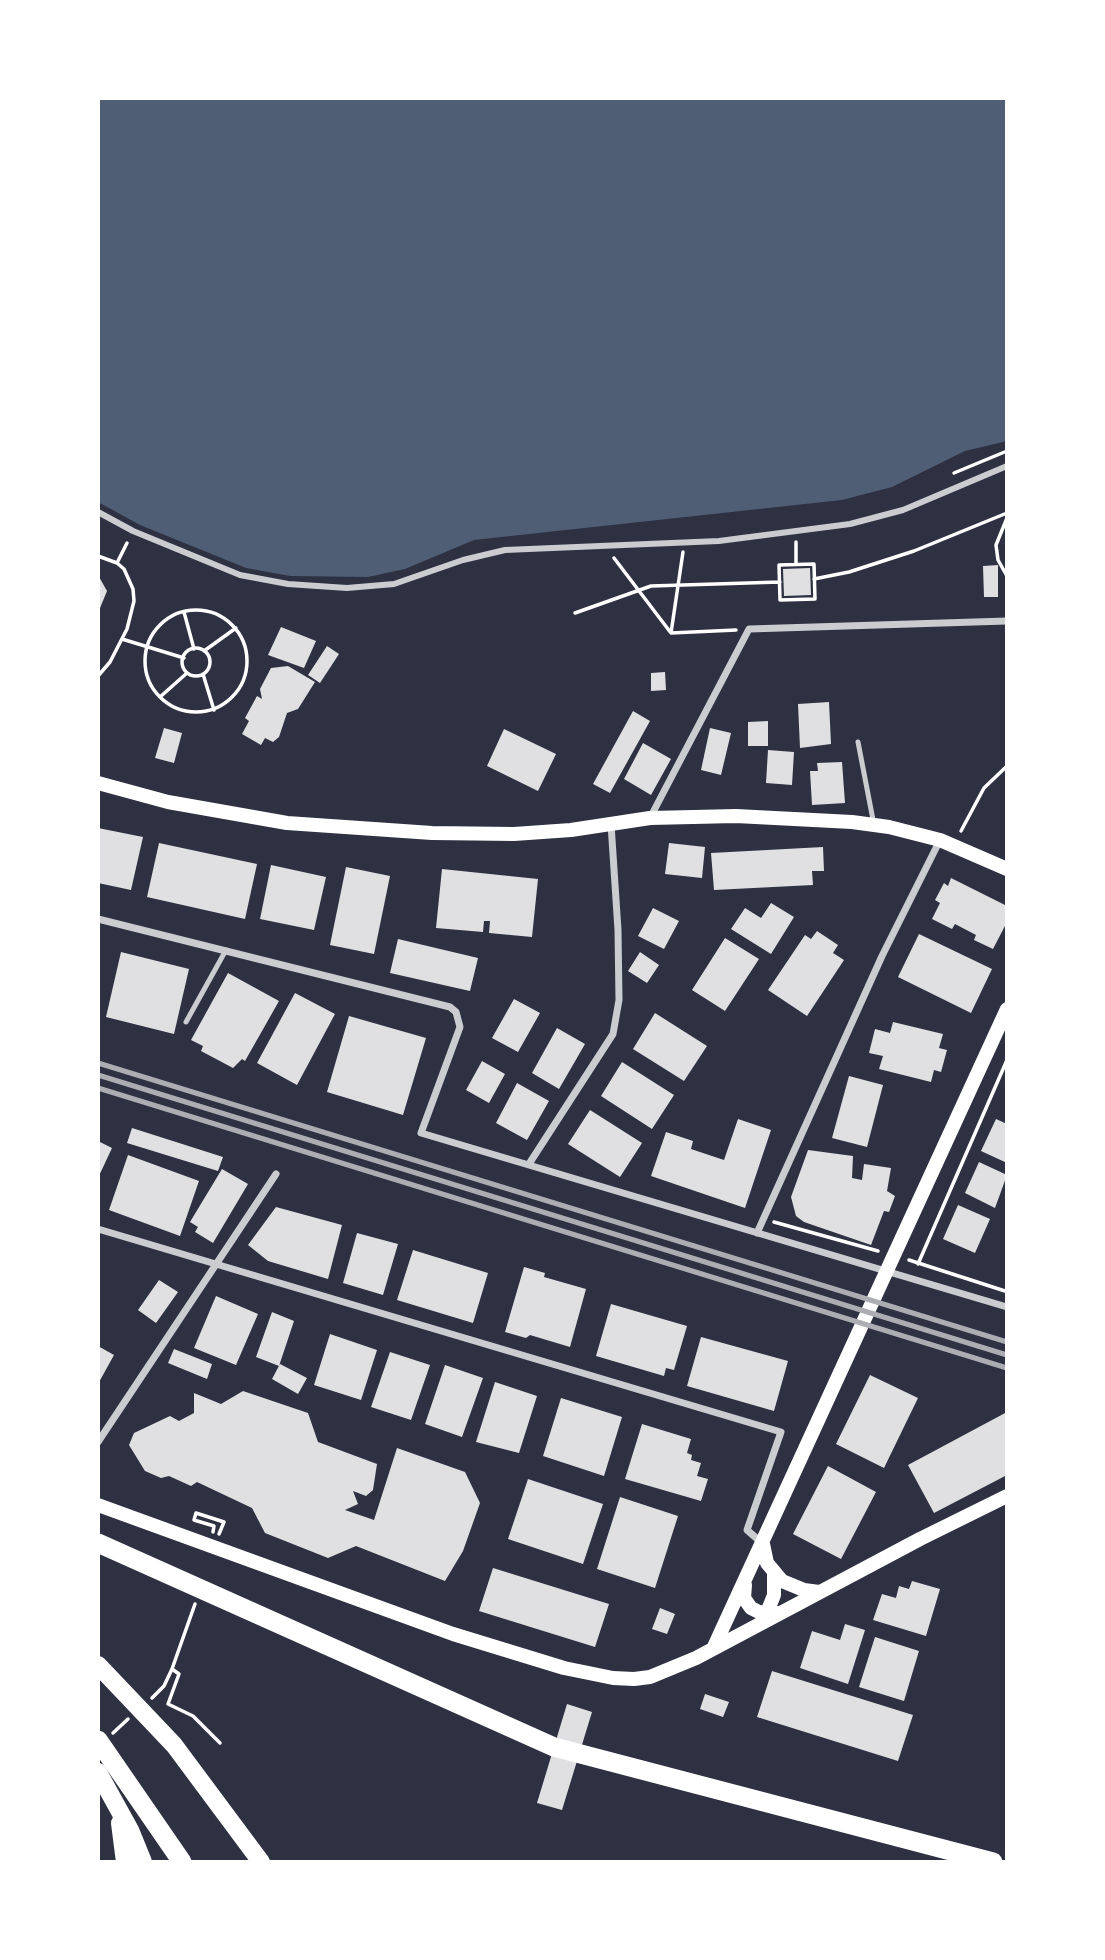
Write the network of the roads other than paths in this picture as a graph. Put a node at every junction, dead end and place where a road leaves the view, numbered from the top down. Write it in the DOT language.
graph roads {
  1 [pos="1007,466"];
  2 [pos="98,512"];
  3 [pos="1007,621"];
  4 [pos="858,742"];
  5 [pos="98,783"];
  6 [pos="650,818"];
  7 [pos="611,824"];
  8 [pos="874,825"];
  9 [pos="940,840"];
  10 [pos="1007,869"];
  11 [pos="98,919"];
  12 [pos="226,950"];
  13 [pos="1007,1010"];
  14 [pos="186,1022"];
  15 [pos="529,1164"];
  16 [pos="275,1174"];
  17 [pos="98,1229"];
  18 [pos="757,1233"];
  19 [pos="214,1265"];
  20 [pos="1007,1307"];
  21 [pos="98,1442"];
  22 [pos="1007,1496"];
  23 [pos="98,1505"];
  24 [pos="98,1543"];
  25 [pos="763,1544"];
  26 [pos="774,1573"];
  27 [pos="747,1577"];
  28 [pos="820,1592"];
  29 [pos="770,1617"];
  30 [pos="713,1649"];
  31 [pos="98,1665"];
  32 [pos="103,1738"];
  33 [pos="98,1772"];
  34 [pos="117,1805"];
  35 [pos="125,1862"];
  36 [pos="143,1862"];
  37 [pos="182,1862"];
  38 [pos="261,1862"];
  39 [pos="993,1862"];
  1 -- 2 [label="street"];
  3 -- 6 [label="street"];
  4 -- 8 [label="lane"];
  5 -- 7 [label="main road"];
  6 -- 7 [label="main road"];
  6 -- 8 [label="main road"];
  7 -- 15 [label="street"];
  8 -- 9 [label="main road"];
  9 -- 10 [label="main road"];
  9 -- 18 [label="street"];
  11 -- 12 [label="street"];
  12 -- 14 [label="lane"];
  12 -- 15 [label="street"];
  13 -- 25 [label="main road"];
  15 -- 18 [label="street"];
  16 -- 19 [label="street"];
  17 -- 19 [label="street"];
  18 -- 20 [label="street"];
  19 -- 21 [label="street"];
  19 -- 25 [label="street"];
  22 -- 28 [label="main road"];
  23 -- 30 [label="main road"];
  24 -- 39 [label="highway"];
  25 -- 26 [label="main road"];
  25 -- 27 [label="main road"];
  26 -- 28 [label="main road"];
  26 -- 29 [label="main road"];
  27 -- 29 [label="main road"];
  27 -- 30 [label="main road"];
  28 -- 29 [label="main road"];
  29 -- 30 [label="main road"];
  31 -- 38 [label="highway"];
  32 -- 37 [label="highway"];
  33 -- 34 [label="highway"];
  34 -- 35 [label="highway"];
  34 -- 36 [label="highway"];
}
